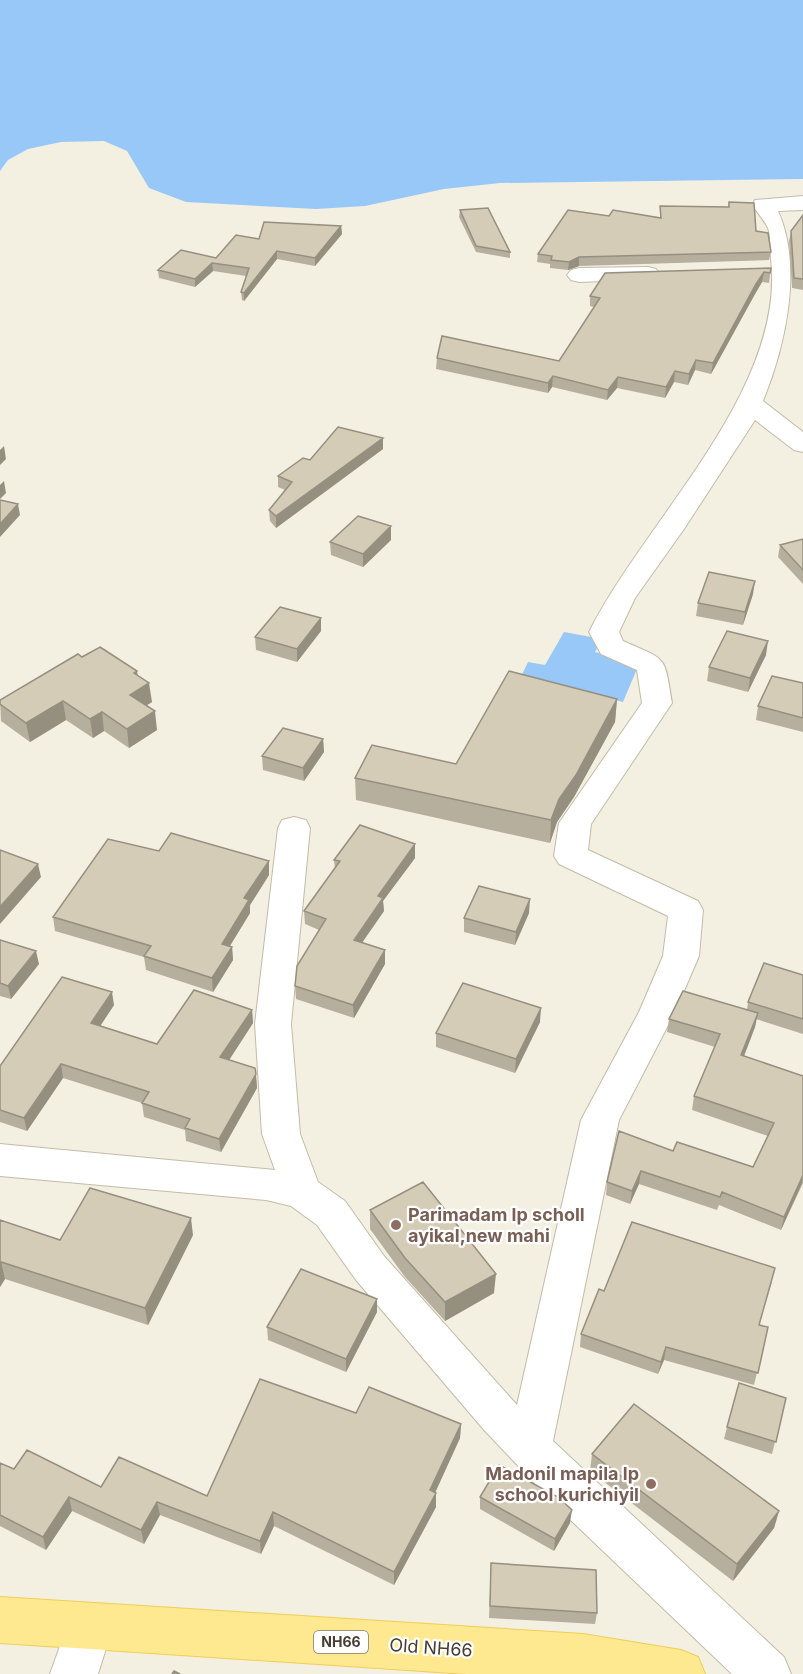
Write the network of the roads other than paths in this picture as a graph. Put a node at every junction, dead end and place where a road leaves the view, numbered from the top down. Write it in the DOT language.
graph roads {
  1 [pos="803,203"];
  2 [pos="671,273"];
  3 [pos="579,275"];
  4 [pos="791,315"];
  5 [pos="749,403"];
  6 [pos="803,444"];
  7 [pos="294,828"];
  8 [pos="0,1160"];
  9 [pos="302,1192"];
  10 [pos="530,1447"];
  11 [pos="0,1620"];
  12 [pos="90,1626"];
  13 [pos="74,1674"];
  14 [pos="681,1674"];
  15 [pos="767,1674"];
  1 -- 4 [label="street"];
  2 -- 3 [label="street"];
  4 -- 5 [label="street"];
  5 -- 6 [label="street"];
  5 -- 10 [label="street"];
  7 -- 9 [label="street"];
  8 -- 9 [label="street"];
  9 -- 10 [label="street"];
  10 -- 15 [label="street"];
  11 -- 12 [label="main road, Old NH66 / NH66"];
  12 -- 13 [label="street"];
  12 -- 14 [label="main road, Old NH66 / NH66"];
}
